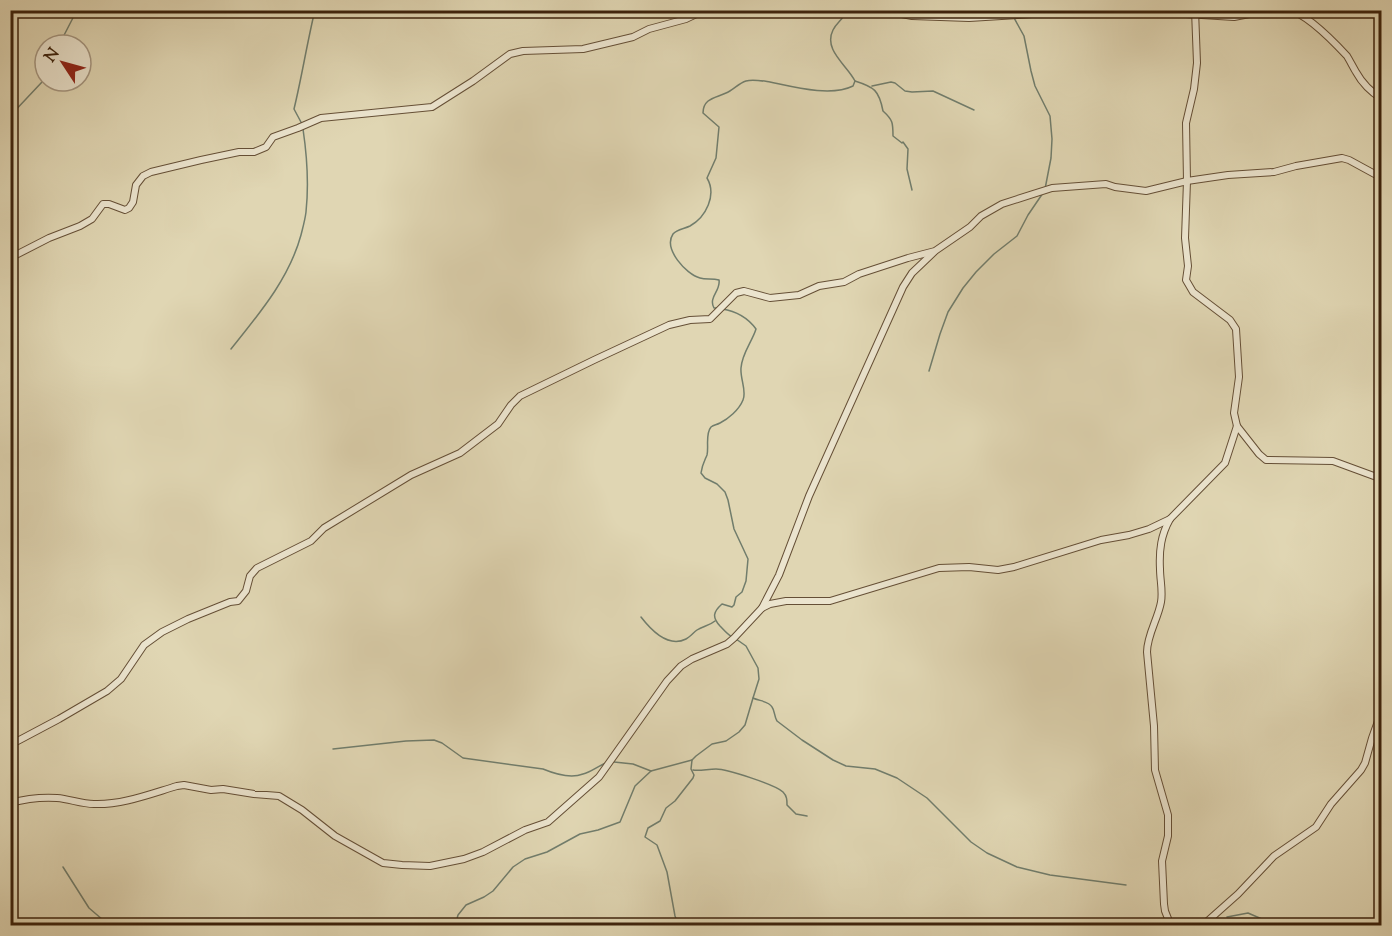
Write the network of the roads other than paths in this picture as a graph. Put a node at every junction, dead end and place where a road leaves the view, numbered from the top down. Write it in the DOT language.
graph roads {
  1 [pos="705,10"];
  2 [pos="882,10"];
  3 [pos="1270,10"];
  4 [pos="1289,10"];
  5 [pos="1195,13"];
  6 [pos="1382,99"];
  7 [pos="1382,178"];
  8 [pos="1187,181"];
  9 [pos="935,251"];
  10 [pos="10,258"];
  11 [pos="1237,426"];
  12 [pos="1382,479"];
  13 [pos="1170,519"];
  14 [pos="762,608"];
  15 [pos="1382,710"];
  16 [pos="10,745"];
  17 [pos="10,803"];
  18 [pos="1171,926"];
  19 [pos="1202,926"];
  1 -- 10 [label="street"];
  2 -- 5 [label="street"];
  3 -- 5 [label="street"];
  4 -- 6 [label="street"];
  5 -- 8 [label="street"];
  7 -- 8 [label="street"];
  8 -- 9 [label="street"];
  8 -- 11 [label="street"];
  9 -- 14 [label="street"];
  9 -- 16 [label="street"];
  11 -- 12 [label="street"];
  11 -- 13 [label="street"];
  13 -- 14 [label="street"];
  13 -- 18 [label="street"];
  14 -- 17 [label="street"];
  15 -- 19 [label="street"];
}
